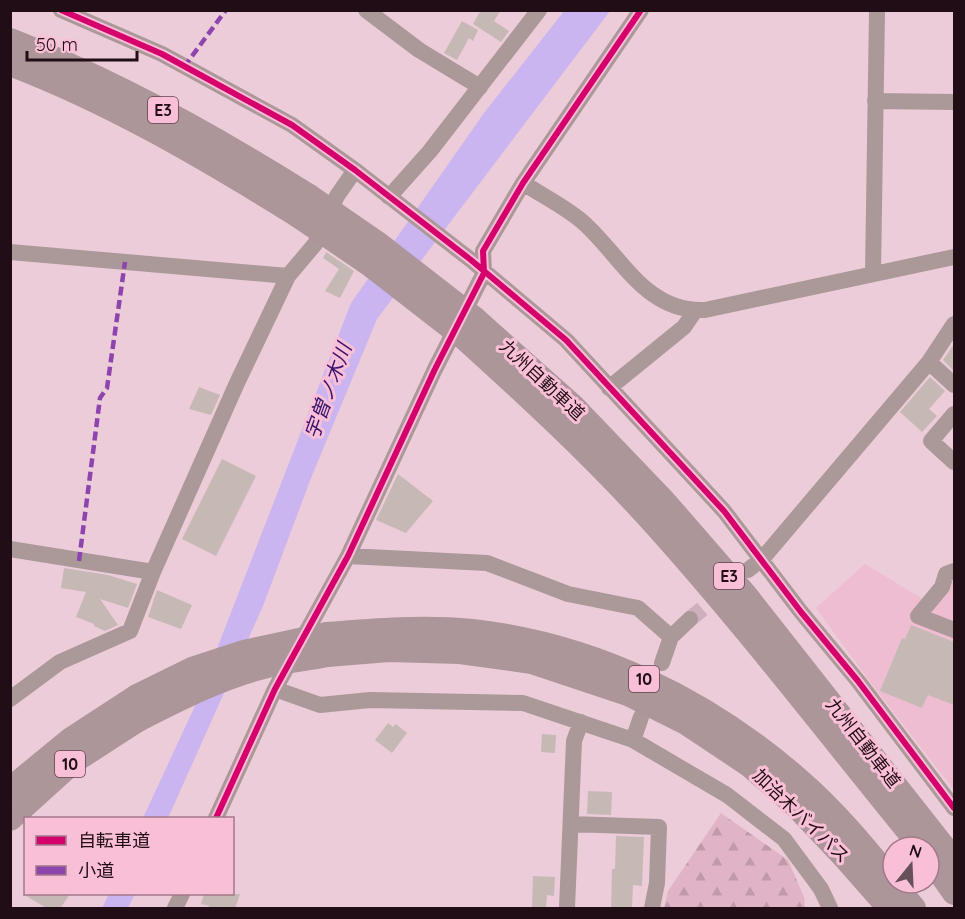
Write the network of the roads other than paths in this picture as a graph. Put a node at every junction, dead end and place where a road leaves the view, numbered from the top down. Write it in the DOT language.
graph roads {
  1 [pos="61,10"];
  2 [pos="366,10"];
  3 [pos="539,10"];
  4 [pos="641,10"];
  5 [pos="877,10"];
  6 [pos="10,39"];
  7 [pos="10,64"];
  8 [pos="480,87"];
  9 [pos="875,101"];
  10 [pos="954,102"];
  11 [pos="355,170"];
  12 [pos="523,183"];
  13 [pos="392,199"];
  14 [pos="303,205"];
  15 [pos="10,252"];
  16 [pos="954,257"];
  17 [pos="484,273"];
  18 [pos="873,274"];
  19 [pos="288,276"];
  20 [pos="695,310"];
  21 [pos="954,324"];
  22 [pos="468,327"];
  23 [pos="929,362"];
  24 [pos="954,385"];
  25 [pos="609,388"];
  26 [pos="954,414"];
  27 [pos="954,462"];
  28 [pos="10,549"];
  29 [pos="348,556"];
  30 [pos="762,559"];
  31 [pos="748,570"];
  32 [pos="954,571"];
  33 [pos="153,572"];
  34 [pos="690,620"];
  35 [pos="954,630"];
  36 [pos="671,637"];
  37 [pos="327,645"];
  38 [pos="662,663"];
  39 [pos="275,689"];
  40 [pos="10,699"];
  41 [pos="641,717"];
  42 [pos="581,722"];
  43 [pos="633,740"];
  44 [pos="10,789"];
  45 [pos="954,808"];
  46 [pos="217,817"];
  47 [pos="10,819"];
  48 [pos="570,824"];
  49 [pos="911,835"];
  50 [pos="954,860"];
  51 [pos="881,869"];
  52 [pos="941,874"];
  53 [pos="954,893"];
  54 [pos="182,895"];
  55 [pos="903,895"];
  56 [pos="175,909"];
  57 [pos="567,909"];
  58 [pos="652,909"];
  59 [pos="830,909"];
  60 [pos="889,909"];
  61 [pos="914,909"];
  1 -- 11 [label="street"];
  2 -- 8 [label="street"];
  3 -- 8 [label="street"];
  4 -- 12 [label="street"];
  5 -- 9 [label="street"];
  6 -- 14 [label="highway, 九州自動車道 / E3"];
  7 -- 14 [label="highway, 九州自動車道 / E3"];
  8 -- 13 [label="street"];
  9 -- 10 [label="street"];
  9 -- 18 [label="street"];
  11 -- 13 [label="street"];
  11 -- 19 [label="street"];
  12 -- 17 [label="street"];
  12 -- 20 [label="street"];
  13 -- 17 [label="street"];
  14 -- 22 [label="highway, 九州自動車道 / E3, bridge"];
  15 -- 19 [label="street"];
  16 -- 18 [label="street"];
  17 -- 25 [label="street"];
  17 -- 29 [label="street"];
  18 -- 20 [label="street"];
  19 -- 33 [label="street"];
  20 -- 25 [label="street"];
  21 -- 23 [label="street"];
  22 -- 49 [label="highway, 九州自動車道 / E3"];
  22 -- 50 [label="highway, 九州自動車道 / E3"];
  23 -- 24 [label="street"];
  23 -- 30 [label="street"];
  25 -- 30 [label="street"];
  26 -- 27 [label="street"];
  28 -- 33 [label="street"];
  29 -- 36 [label="street"];
  29 -- 39 [label="street"];
  30 -- 31 [label="street"];
  30 -- 45 [label="street"];
  32 -- 35 [label="street"];
  33 -- 40 [label="street"];
  34 -- 36 [label="street"];
  36 -- 38 [label="street"];
  37 -- 44 [label="highway, 加治木バイパス / 10, bridge"];
  37 -- 47 [label="highway, 加治木バイパス / 10, bridge"];
  37 -- 51 [label="highway, 加治木バイパス / 10"];
  37 -- 60 [label="highway, 加治木バイパス / 10"];
  39 -- 42 [label="street"];
  39 -- 46 [label="street"];
  41 -- 43 [label="street"];
  42 -- 43 [label="street"];
  42 -- 48 [label="street"];
  43 -- 59 [label="street"];
  48 -- 57 [label="street"];
  48 -- 58 [label="street"];
  52 -- 53 [label="highway"];
  54 -- 56 [label="street"];
  55 -- 61 [label="highway, 加治木バイパス / 10"];
}
